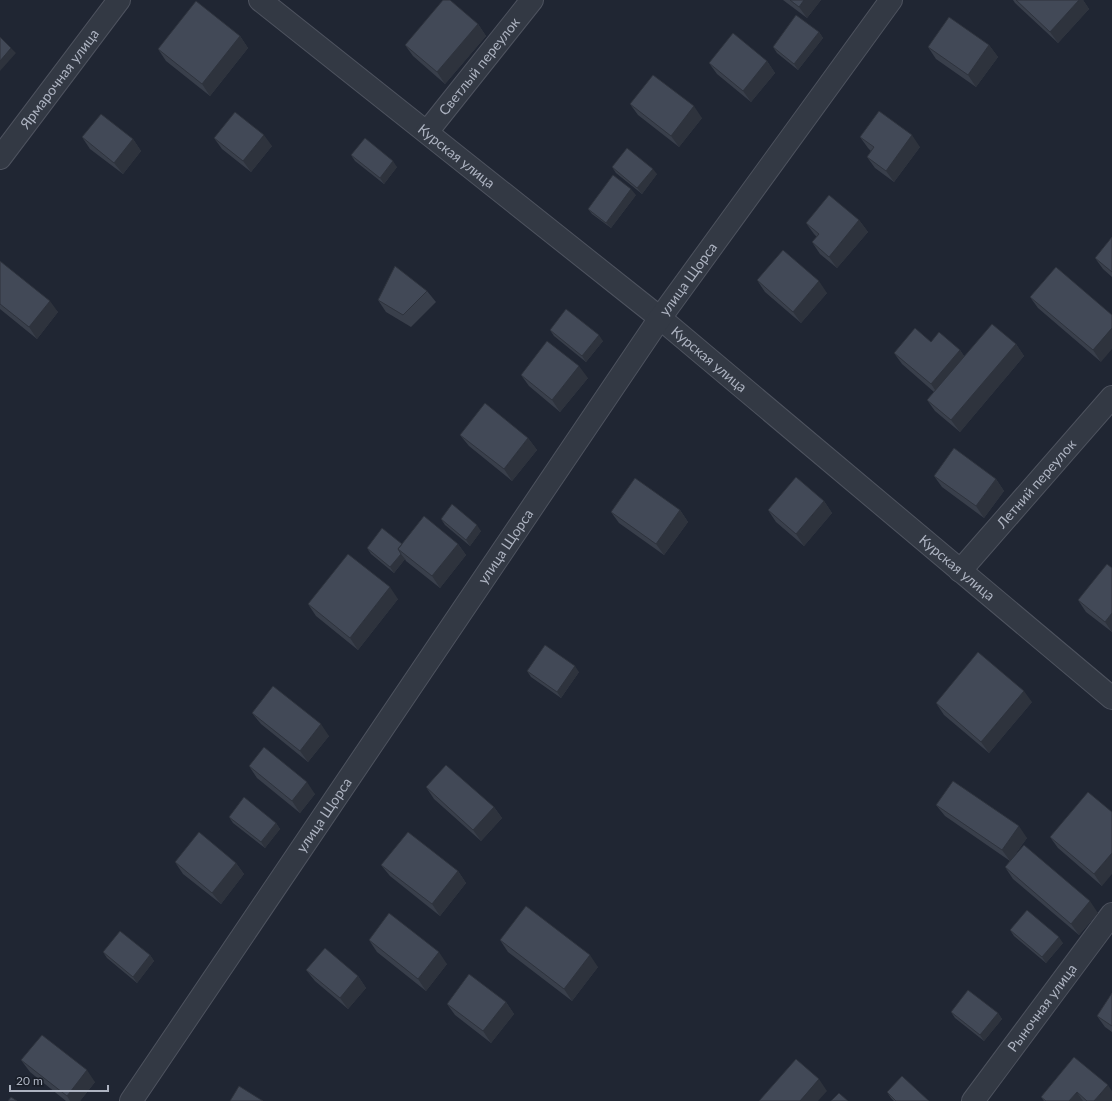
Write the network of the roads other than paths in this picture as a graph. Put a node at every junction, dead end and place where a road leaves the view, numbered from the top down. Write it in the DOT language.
graph roads {
  1 [pos="119,0"];
  2 [pos="260,0"];
  3 [pos="532,0"];
  4 [pos="891,0"];
  5 [pos="427,132"];
  6 [pos="0,158"];
  7 [pos="660,318"];
  8 [pos="1112,397"];
  9 [pos="960,570"];
  10 [pos="1112,698"];
  11 [pos="1112,914"];
  12 [pos="131,1101"];
  13 [pos="973,1101"];
  1 -- 6 [label="street, Ярмарочная улица"];
  2 -- 5 [label="street, Курская улица"];
  3 -- 5 [label="street, Светлый переулок"];
  4 -- 7 [label="street, улица Щорса"];
  5 -- 7 [label="street, Курская улица"];
  7 -- 9 [label="street, Курская улица"];
  7 -- 12 [label="street, улица Щорса"];
  8 -- 9 [label="street, Летний переулок"];
  9 -- 10 [label="street, Курская улица"];
  11 -- 13 [label="street, Рыночная улица"];
}
